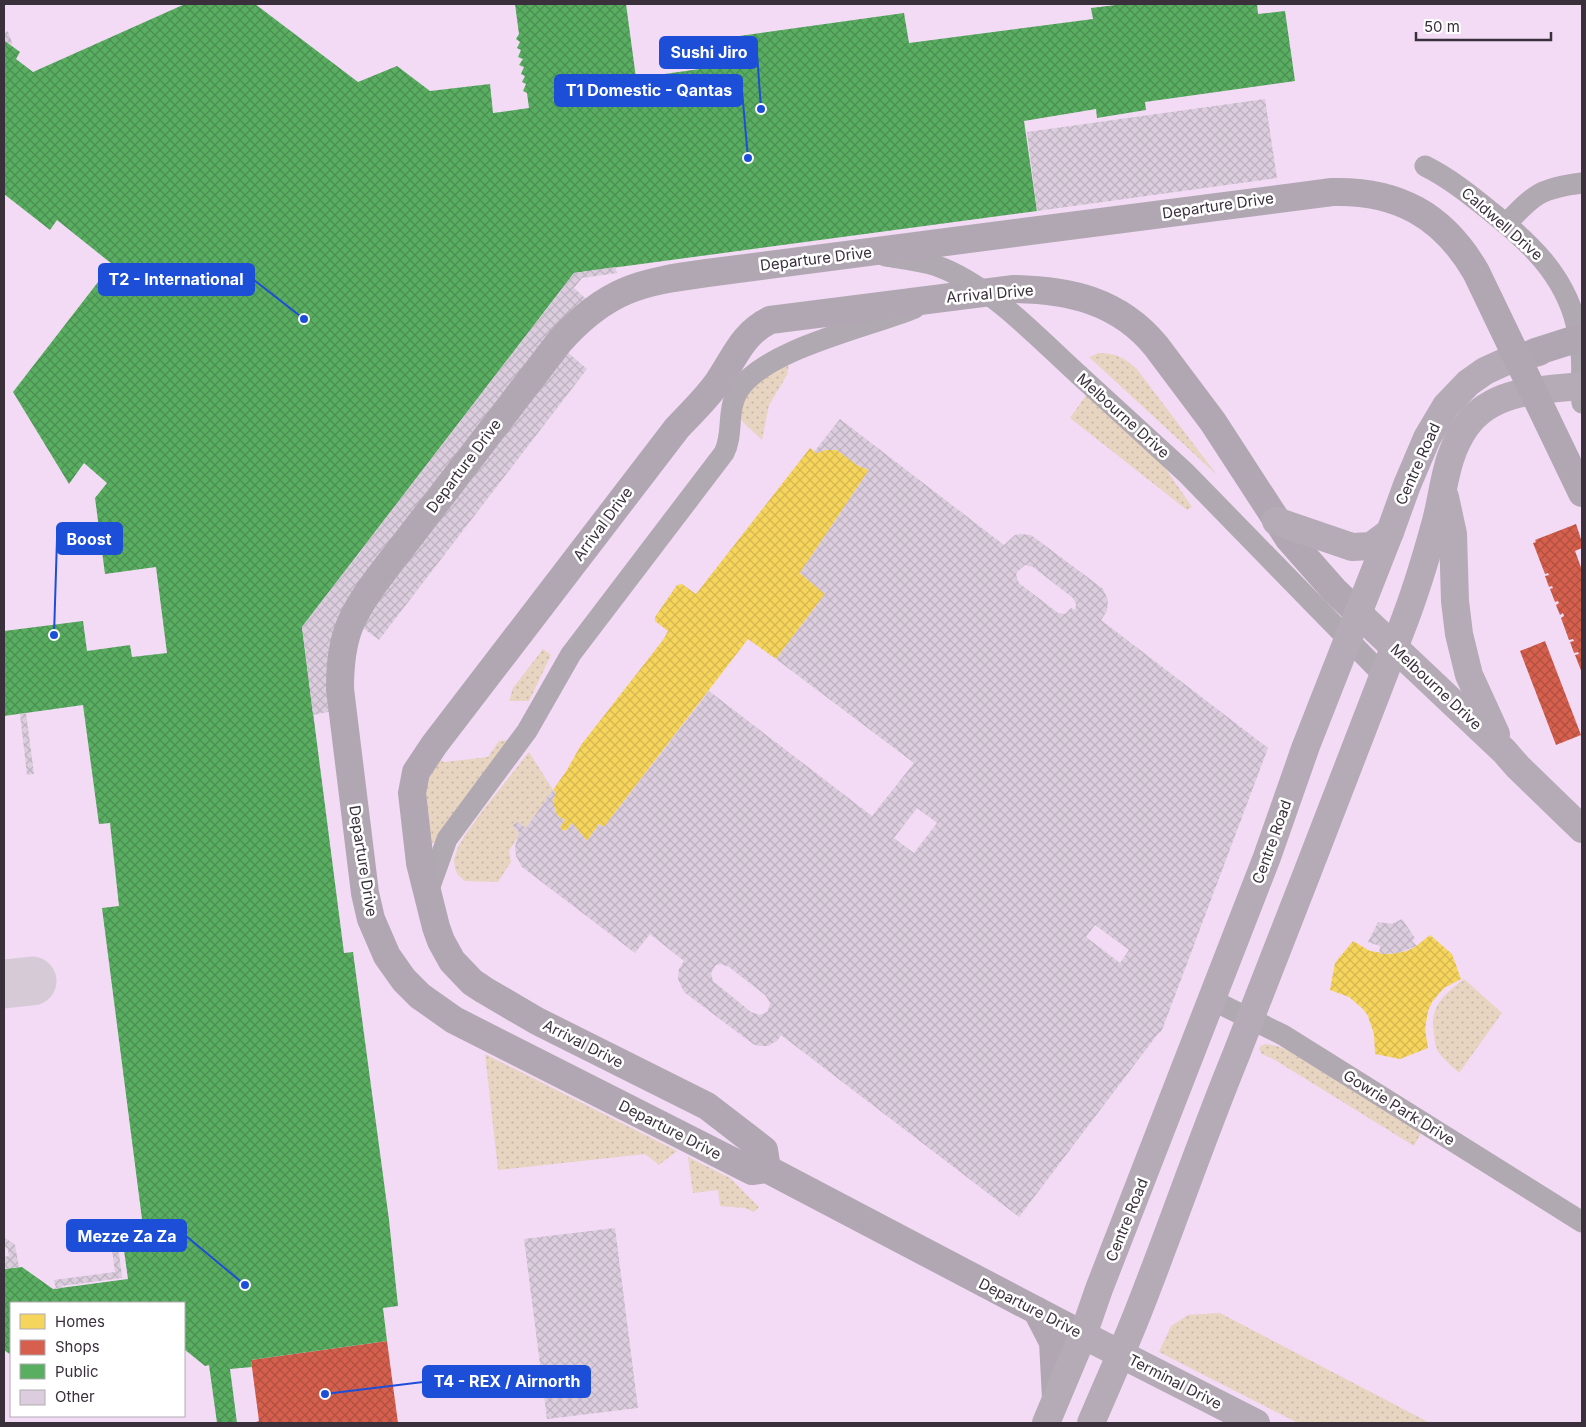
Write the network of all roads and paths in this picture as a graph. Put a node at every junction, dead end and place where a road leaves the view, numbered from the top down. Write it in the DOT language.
graph roads {
  1 [pos="1424,166"];
  2 [pos="1582,183"];
  3 [pos="1506,224"];
  4 [pos="860,253"];
  5 [pos="937,299"];
  6 [pos="1128,318"];
  7 [pos="1581,347"];
  8 [pos="1534,352"];
  9 [pos="1582,392"];
  10 [pos="1446,406"];
  11 [pos="1444,479"];
  12 [pos="1582,493"];
  13 [pos="1276,521"];
  14 [pos="1390,532"];
  15 [pos="1358,613"];
  16 [pos="1348,639"];
  17 [pos="1394,647"];
  18 [pos="1383,675"];
  19 [pos="1504,751"];
  20 [pos="1582,829"];
  21 [pos="428,892"];
  22 [pos="1212,1000"];
  23 [pos="1251,1020"];
  24 [pos="767,1169"];
  25 [pos="1582,1222"];
  26 [pos="1037,1311"];
  27 [pos="1082,1335"];
  28 [pos="1120,1354"];
  29 [pos="1056,1398"];
  30 [pos="1046,1423"];
  31 [pos="1091,1423"];
  32 [pos="1256,1423"];
  1 -- 3 [label="street, Caldwell Drive"];
  2 -- 3 [label="street"];
  3 -- 7 [label="street, Caldwell Drive"];
  4 -- 12 [label="street, Departure Drive, bridge"];
  4 -- 16 [label="street, Melbourne Drive, bridge"];
  4 -- 24 [label="street, Departure Drive, bridge"];
  5 -- 6 [label="street, Arrival Drive"];
  5 -- 21 [label="street, Arrival Drive"];
  5 -- 21 [label="street, Arrival Drive"];
  6 -- 13 [label="street, Melbourne Drive"];
  7 -- 8 [label="highway"];
  7 -- 9 [label="street, Caldwell Drive"];
  8 -- 10 [label="main road, Centre Road"];
  9 -- 11 [label="main road, Centre Road"];
  10 -- 11 [label="main road"];
  10 -- 14 [label="main road, Centre Road"];
  11 -- 17 [label="main road, Centre Road"];
  11 -- 19 [label="main road, Melbourne Drive"];
  13 -- 14 [label="main road"];
  13 -- 15 [label="street, Melbourne Drive"];
  14 -- 15 [label="main road, Centre Road"];
  15 -- 16 [label="main road, Centre Road"];
  15 -- 17 [label="main road, Melbourne Drive"];
  16 -- 18 [label="street, Melbourne Drive"];
  16 -- 22 [label="main road, Centre Road"];
  17 -- 18 [label="main road, Centre Road"];
  17 -- 19 [label="main road, Melbourne Drive"];
  18 -- 23 [label="main road, Centre Road"];
  19 -- 20 [label="main road, Melbourne Drive"];
  21 -- 24 [label="street, Arrival Drive"];
  22 -- 23 [label="street, Gowrie Park Drive"];
  22 -- 27 [label="main road, Centre Road"];
  23 -- 25 [label="street, Gowrie Park Drive"];
  23 -- 28 [label="main road, Centre Road"];
  24 -- 26 [label="street, Departure Drive"];
  26 -- 27 [label="street, Departure Drive"];
  26 -- 29 [label="street"];
  27 -- 28 [label="main road, Departure Drive"];
  27 -- 29 [label="main road, Centre Road"];
  28 -- 31 [label="main road, Centre Road"];
  28 -- 32 [label="main road, Terminal Drive"];
  29 -- 30 [label="main road, Centre Road"];
}
